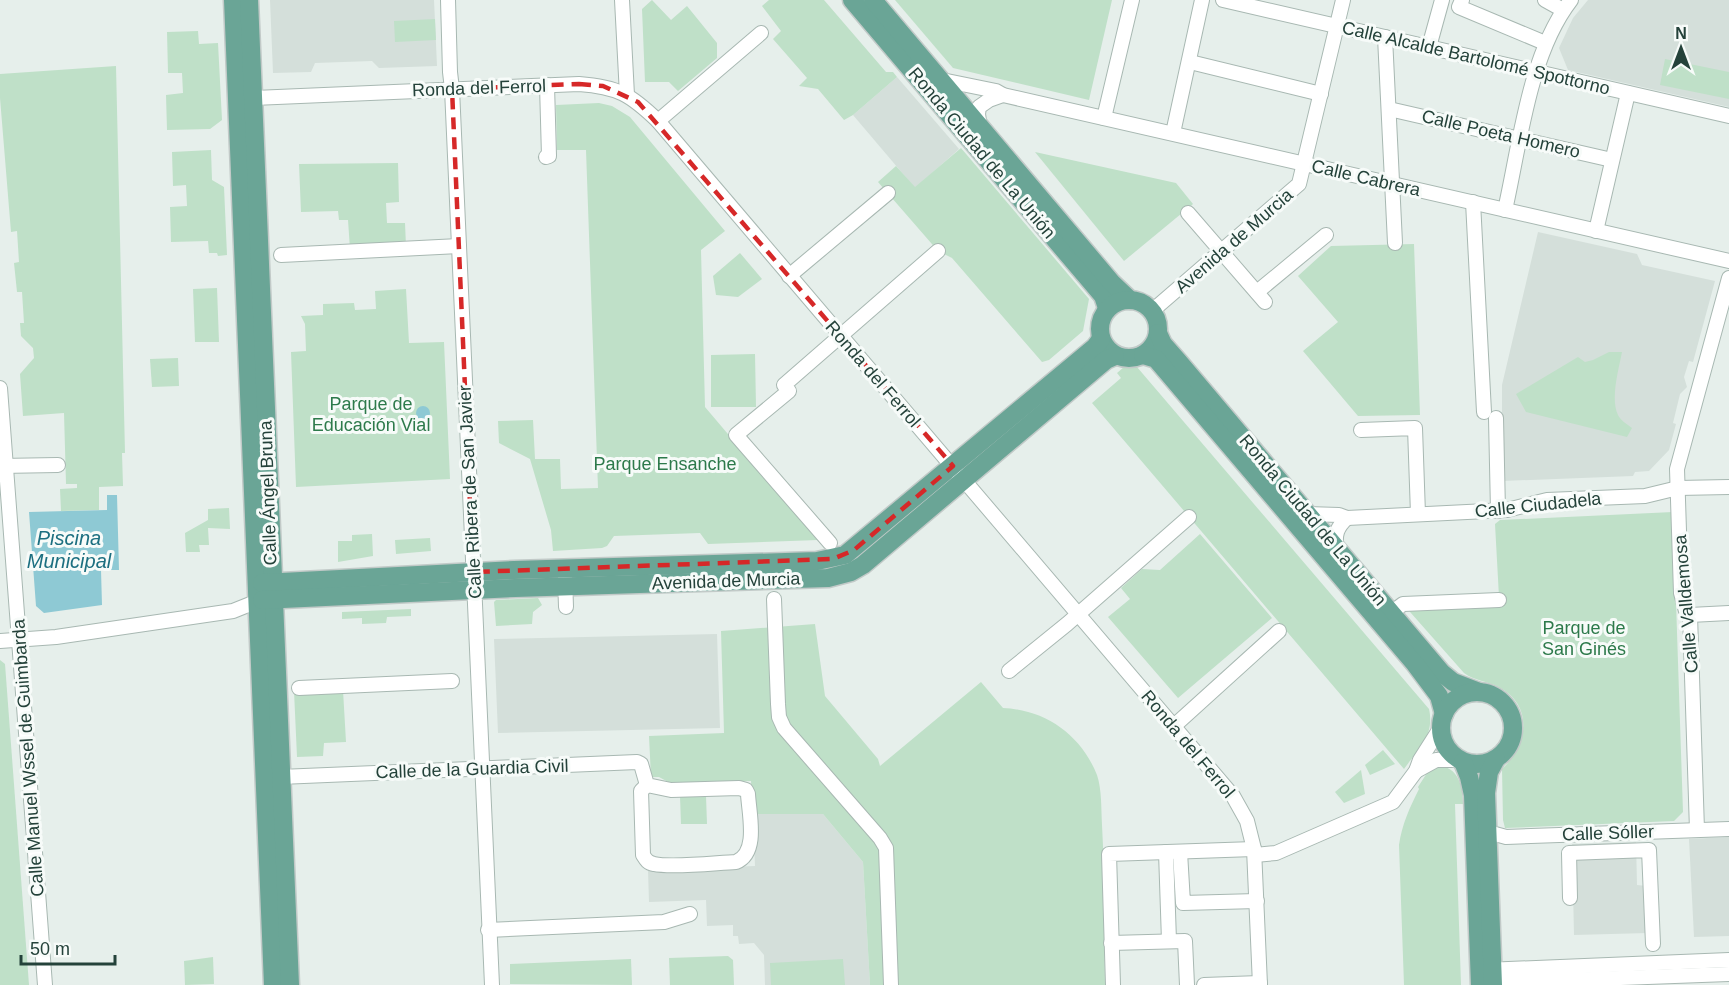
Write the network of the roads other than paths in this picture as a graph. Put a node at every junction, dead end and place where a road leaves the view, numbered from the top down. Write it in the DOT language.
graph roads {
  1 [pos="233,0"];
  2 [pos="249,0"];
  3 [pos="448,0"];
  4 [pos="622,0"];
  5 [pos="852,0"];
  6 [pos="873,0"];
  7 [pos="1132,0"];
  8 [pos="1202,0"];
  9 [pos="1223,0"];
  10 [pos="1343,0"];
  11 [pos="1442,0"];
  12 [pos="1545,0"];
  13 [pos="1460,4"];
  14 [pos="1567,5"];
  15 [pos="1337,26"];
  16 [pos="760,33"];
  17 [pos="1385,37"];
  18 [pos="1545,43"];
  19 [pos="1429,47"];
  20 [pos="1190,62"];
  21 [pos="1536,72"];
  22 [pos="942,80"];
  23 [pos="547,86"];
  24 [pos="452,89"];
  25 [pos="1628,93"];
  26 [pos="1321,94"];
  27 [pos="627,95"];
  28 [pos="1004,95"];
  29 [pos="253,98"];
  30 [pos="1389,109"];
  31 [pos="1729,116"];
  32 [pos="1104,118"];
  33 [pos="657,121"];
  34 [pos="980,128"];
  35 [pos="1173,133"];
  36 [pos="1521,138"];
  37 [pos="546,157"];
  38 [pos="1612,160"];
  39 [pos="1305,163"];
  40 [pos="1393,184"];
  41 [pos="888,193"];
  42 [pos="1473,202"];
  43 [pos="1505,210"];
  44 [pos="1188,213"];
  45 [pos="1596,231"];
  46 [pos="1326,235"];
  47 [pos="1395,243"];
  48 [pos="459,246"];
  49 [pos="938,251"];
  50 [pos="1221,251"];
  51 [pos="282,255"];
  52 [pos="1729,261"];
  53 [pos="789,276"];
  54 [pos="1729,278"];
  55 [pos="1130,300"];
  56 [pos="1107,309"];
  57 [pos="1152,311"];
  58 [pos="1158,333"];
  59 [pos="840,336"];
  60 [pos="1101,339"];
  61 [pos="1143,355"];
  62 [pos="1115,356"];
  63 [pos="0,388"];
  64 [pos="1361,429"];
  65 [pos="58,465"];
  66 [pos="3,466"];
  67 [pos="958,473"];
  68 [pos="1729,487"];
  69 [pos="1678,488"];
  70 [pos="1498,511"];
  71 [pos="1307,514"];
  72 [pos="1418,514"];
  73 [pos="1189,517"];
  74 [pos="1347,518"];
  75 [pos="830,543"];
  76 [pos="1337,549"];
  77 [pos="6,551"];
  78 [pos="565,578"];
  79 [pos="474,581"];
  80 [pos="265,591"];
  81 [pos="774,599"];
  82 [pos="1499,600"];
  83 [pos="566,606"];
  84 [pos="1391,613"];
  85 [pos="1729,613"];
  86 [pos="1079,614"];
  87 [pos="1690,615"];
  88 [pos="1279,631"];
  89 [pos="19,640"];
  90 [pos="0,641"];
  91 [pos="1009,671"];
  92 [pos="452,681"];
  93 [pos="299,688"];
  94 [pos="1479,692"];
  95 [pos="1442,720"];
  96 [pos="1174,726"];
  97 [pos="1496,759"];
  98 [pos="1462,761"];
  99 [pos="482,768"];
  100 [pos="1416,771"];
  101 [pos="280,777"];
  102 [pos="647,785"];
  103 [pos="1729,829"];
  104 [pos="1697,830"];
  105 [pos="1488,832"];
  106 [pos="1173,852"];
  107 [pos="1255,852"];
  108 [pos="1570,898"];
  109 [pos="1257,901"];
  110 [pos="690,914"];
  111 [pos="489,930"];
  112 [pos="1169,942"];
  113 [pos="1112,943"];
  114 [pos="1653,944"];
  115 [pos="1729,960"];
  116 [pos="1729,974"];
  117 [pos="1487,979"];
  118 [pos="1260,984"];
  119 [pos="45,985"];
  120 [pos="273,985"];
  121 [pos="290,985"];
  122 [pos="492,985"];
  123 [pos="891,985"];
  124 [pos="1113,985"];
  125 [pos="1187,985"];
  126 [pos="1204,985"];
  1 -- 80 [label="main road, Calle Ángel Bruna"];
  2 -- 29 [label="main road, Calle Ángel Bruna"];
  3 -- 24 [label="street, Calle Ribera de San Javier"];
  4 -- 27 [label="street"];
  5 -- 56 [label="main road, Ronda Ciudad de La Unión"];
  6 -- 22 [label="main road, Ronda Ciudad de La Unión"];
  7 -- 32 [label="street"];
  8 -- 20 [label="street"];
  9 -- 15 [label="street, Calle Alcalde Bartolomé Spottorno"];
  10 -- 15 [label="street, Avenida de Murcia"];
  11 -- 19 [label="street"];
  12 -- 14 [label="street"];
  13 -- 18 [label="street"];
  14 -- 18 [label="street"];
  15 -- 17 [label="street, Calle Alcalde Bartolomé Spottorno"];
  15 -- 26 [label="street, Avenida de Murcia"];
  16 -- 33 [label="street"];
  17 -- 19 [label="street, Calle Alcalde Bartolomé Spottorno"];
  17 -- 30 [label="street"];
  18 -- 21 [label="street"];
  19 -- 21 [label="street, Calle Alcalde Bartolomé Spottorno"];
  20 -- 26 [label="street"];
  20 -- 35 [label="street"];
  21 -- 25 [label="street, Calle Alcalde Bartolomé Spottorno"];
  21 -- 36 [label="street"];
  22 -- 28 [label="street, Calle Cabrera"];
  22 -- 34 [label="main road, Ronda Ciudad de La Unión"];
  23 -- 24 [label="street, Ronda del Ferrol"];
  23 -- 27 [label="street, Ronda del Ferrol"];
  23 -- 37 [label="street"];
  24 -- 29 [label="street, Ronda del Ferrol"];
  24 -- 48 [label="street, Calle Ribera de San Javier"];
  25 -- 31 [label="street, Calle Alcalde Bartolomé Spottorno"];
  25 -- 38 [label="street"];
  26 -- 39 [label="street, Avenida de Murcia"];
  27 -- 33 [label="street, Ronda del Ferrol"];
  28 -- 32 [label="street, Calle Cabrera"];
  28 -- 34 [label="street"];
  29 -- 80 [label="main road, Calle Ángel Bruna"];
  30 -- 36 [label="street, Calle Poeta Homero"];
  30 -- 40 [label="street"];
  32 -- 35 [label="street, Calle Cabrera"];
  33 -- 53 [label="street, Ronda del Ferrol"];
  34 -- 55 [label="main road, Ronda Ciudad de La Unión"];
  35 -- 39 [label="street, Calle Cabrera"];
  36 -- 38 [label="street, Calle Poeta Homero"];
  36 -- 43 [label="street"];
  38 -- 45 [label="street"];
  39 -- 40 [label="street, Calle Cabrera"];
  39 -- 50 [label="street, Avenida de Murcia"];
  40 -- 42 [label="street, Calle Cabrera"];
  40 -- 47 [label="street"];
  41 -- 53 [label="street"];
  42 -- 43 [label="street, Calle Cabrera"];
  42 -- 70 [label="street"];
  43 -- 45 [label="street, Calle Cabrera"];
  44 -- 50 [label="street"];
  45 -- 52 [label="street, Calle Cabrera"];
  46 -- 50 [label="street"];
  48 -- 51 [label="street"];
  48 -- 79 [label="street, Calle Ribera de San Javier"];
  49 -- 59 [label="street"];
  50 -- 57 [label="street, Avenida de Murcia"];
  53 -- 59 [label="street, Ronda del Ferrol"];
  54 -- 69 [label="street, Calle Valldemosa"];
  55 -- 56 [label="main road"];
  55 -- 57 [label="main road"];
  56 -- 60 [label="main road"];
  57 -- 58 [label="main road"];
  58 -- 61 [label="main road"];
  58 -- 71 [label="main road, Ronda Ciudad de La Unión"];
  59 -- 67 [label="street, Ronda del Ferrol"];
  59 -- 75 [label="street"];
  60 -- 62 [label="main road"];
  60 -- 67 [label="main road, Avenida de Murcia"];
  61 -- 62 [label="main road"];
  61 -- 95 [label="main road, Ronda Ciudad de La Unión"];
  62 -- 67 [label="main road, Avenida de Murcia"];
  63 -- 66 [label="street, Calle Manuel Wssel de Guimbarda"];
  64 -- 72 [label="street"];
  65 -- 66 [label="street"];
  66 -- 77 [label="street, Calle Manuel Wssel de Guimbarda"];
  67 -- 78 [label="main road, Avenida de Murcia"];
  67 -- 86 [label="street, Ronda del Ferrol"];
  68 -- 69 [label="street, Calle Ciudadela"];
  69 -- 70 [label="street, Calle Ciudadela"];
  69 -- 87 [label="street, Calle Valldemosa"];
  70 -- 72 [label="street, Calle Ciudadela"];
  71 -- 74 [label="street, Calle Ciudadela"];
  71 -- 76 [label="main road, Ronda Ciudad de La Unión"];
  72 -- 74 [label="street, Calle Ciudadela"];
  73 -- 86 [label="street"];
  74 -- 76 [label="street"];
  76 -- 84 [label="main road, Ronda Ciudad de La Unión"];
  77 -- 89 [label="street, Calle Manuel Wssel de Guimbarda"];
  78 -- 79 [label="main road, Avenida de Murcia"];
  78 -- 83 [label="street"];
  79 -- 80 [label="main road, Avenida de Murcia"];
  79 -- 99 [label="street, Calle Ribera de San Javier"];
  80 -- 89 [label="street"];
  80 -- 101 [label="main road, Calle Ángel Bruna"];
  80 -- 120 [label="main road, Calle Ángel Bruna"];
  81 -- 123 [label="street"];
  82 -- 84 [label="street"];
  84 -- 94 [label="main road, Ronda Ciudad de La Unión"];
  85 -- 87 [label="street"];
  86 -- 91 [label="street"];
  86 -- 96 [label="street, Ronda del Ferrol"];
  87 -- 104 [label="street, Calle Valldemosa"];
  88 -- 96 [label="street"];
  89 -- 90 [label="street"];
  89 -- 119 [label="street, Calle Manuel Wssel de Guimbarda"];
  92 -- 93 [label="street"];
  94 -- 95 [label="main road"];
  94 -- 97 [label="main road"];
  95 -- 98 [label="main road"];
  95 -- 100 [label="street"];
  96 -- 107 [label="street, Ronda del Ferrol"];
  97 -- 98 [label="main road"];
  97 -- 105 [label="main road"];
  98 -- 100 [label="street"];
  98 -- 117 [label="main road"];
  99 -- 101 [label="street, Calle de la Guardia Civil"];
  99 -- 102 [label="street, Calle de la Guardia Civil"];
  99 -- 111 [label="street, Calle Ribera de San Javier"];
  100 -- 107 [label="street"];
  101 -- 121 [label="main road, Calle Ángel Bruna"];
  102 -- 102 [label="street"];
  103 -- 104 [label="street, Calle Sóller"];
  104 -- 105 [label="street, Calle Sóller"];
  105 -- 117 [label="main road"];
  106 -- 107 [label="street"];
  106 -- 109 [label="street"];
  106 -- 112 [label="street"];
  106 -- 113 [label="street"];
  107 -- 109 [label="street, Ronda del Ferrol"];
  108 -- 114 [label="street"];
  109 -- 118 [label="street, Ronda del Ferrol"];
  110 -- 111 [label="street"];
  111 -- 122 [label="street, Calle Ribera de San Javier"];
  112 -- 113 [label="street"];
  112 -- 125 [label="street"];
  113 -- 124 [label="street"];
  115 -- 117 [label="street"];
  116 -- 117 [label="street"];
  118 -- 126 [label="street"];
}
